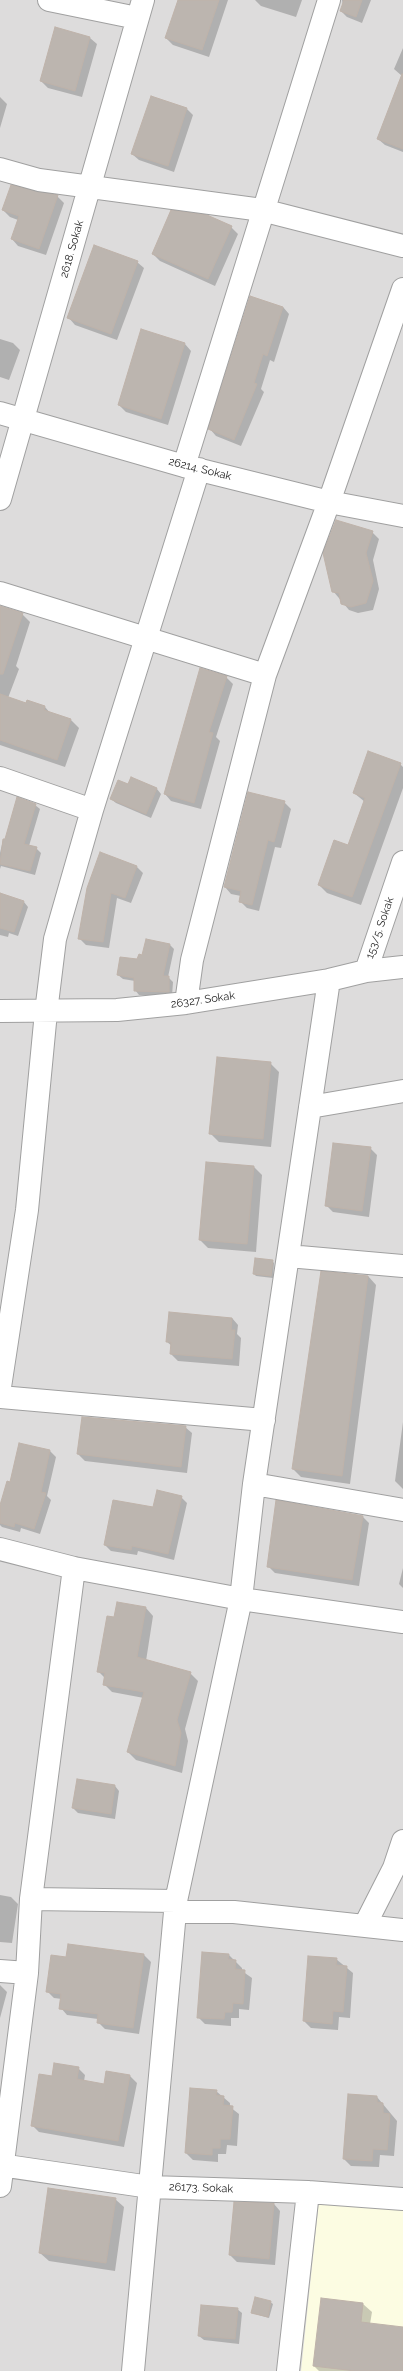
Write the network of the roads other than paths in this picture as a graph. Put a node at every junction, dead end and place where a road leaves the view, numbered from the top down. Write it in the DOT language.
graph roads {
  1 [pos="49,0"];
  2 [pos="329,0"];
  3 [pos="140,9"];
  4 [pos="0,169"];
  5 [pos="90,186"];
  6 [pos="262,210"];
  7 [pos="403,246"];
  8 [pos="403,289"];
  9 [pos="0,413"];
  10 [pos="21,420"];
  11 [pos="192,467"];
  12 [pos="0,499"];
  13 [pos="329,502"];
  14 [pos="403,516"];
  15 [pos="0,592"];
  16 [pos="146,636"];
  17 [pos="265,675"];
  18 [pos="0,778"];
  19 [pos="92,810"];
  20 [pos="403,862"];
  21 [pos="403,967"];
  22 [pos="366,971"];
  23 [pos="330,980"];
  24 [pos="186,1003"];
  25 [pos="0,1011"];
  26 [pos="46,1012"];
  27 [pos="403,1092"];
  28 [pos="310,1107"];
  29 [pos="288,1256"];
  30 [pos="403,1266"];
  31 [pos="0,1388"];
  32 [pos="0,1396"];
  33 [pos="264,1420"];
  34 [pos="254,1484"];
  35 [pos="403,1510"];
  36 [pos="0,1550"];
  37 [pos="74,1568"];
  38 [pos="241,1599"];
  39 [pos="403,1622"];
  40 [pos="403,1841"];
  41 [pos="31,1899"];
  42 [pos="175,1906"];
  43 [pos="366,1925"];
  44 [pos="403,1930"];
  45 [pos="0,1971"];
  46 [pos="27,1974"];
  47 [pos="1,2172"];
  48 [pos="150,2186"];
  49 [pos="308,2192"];
  50 [pos="403,2199"];
  51 [pos="132,2371"];
  52 [pos="288,2371"];
  1 -- 3 [label="street"];
  2 -- 6 [label="street"];
  3 -- 5 [label="street, 2618. Sokak"];
  4 -- 5 [label="street"];
  5 -- 6 [label="street"];
  5 -- 10 [label="street, 2618. Sokak"];
  6 -- 7 [label="street"];
  6 -- 11 [label="street"];
  8 -- 13 [label="street"];
  9 -- 10 [label="street, 26214. Sokak"];
  10 -- 11 [label="street, 26214. Sokak"];
  10 -- 12 [label="street, 2618. Sokak"];
  11 -- 13 [label="street, 26214. Sokak"];
  11 -- 16 [label="street"];
  13 -- 14 [label="street, 26214. Sokak"];
  13 -- 17 [label="street"];
  15 -- 16 [label="street"];
  16 -- 17 [label="street"];
  16 -- 19 [label="street"];
  17 -- 24 [label="street"];
  18 -- 19 [label="street"];
  19 -- 26 [label="street"];
  20 -- 22 [label="street, 153/5. Sokak"];
  21 -- 22 [label="street, 26327. Sokak"];
  22 -- 23 [label="street, 26327. Sokak"];
  23 -- 24 [label="street, 26327. Sokak"];
  23 -- 28 [label="street"];
  24 -- 26 [label="street, 26327. Sokak"];
  25 -- 26 [label="street, 26327. Sokak"];
  26 -- 31 [label="street"];
  27 -- 28 [label="street"];
  28 -- 29 [label="street"];
  29 -- 30 [label="street"];
  29 -- 33 [label="street"];
  32 -- 33 [label="street"];
  33 -- 34 [label="street"];
  34 -- 35 [label="street"];
  34 -- 38 [label="street"];
  36 -- 37 [label="street"];
  37 -- 38 [label="street"];
  37 -- 41 [label="street"];
  38 -- 39 [label="street"];
  38 -- 42 [label="street"];
  40 -- 43 [label="street"];
  41 -- 42 [label="street"];
  41 -- 46 [label="street"];
  42 -- 43 [label="street"];
  42 -- 48 [label="street"];
  43 -- 44 [label="street"];
  45 -- 46 [label="street"];
  46 -- 47 [label="street"];
  47 -- 48 [label="street, 26173. Sokak"];
  48 -- 49 [label="street, 26173. Sokak"];
  48 -- 51 [label="street"];
  49 -- 50 [label="street, 26173. Sokak"];
  49 -- 52 [label="street"];
}
